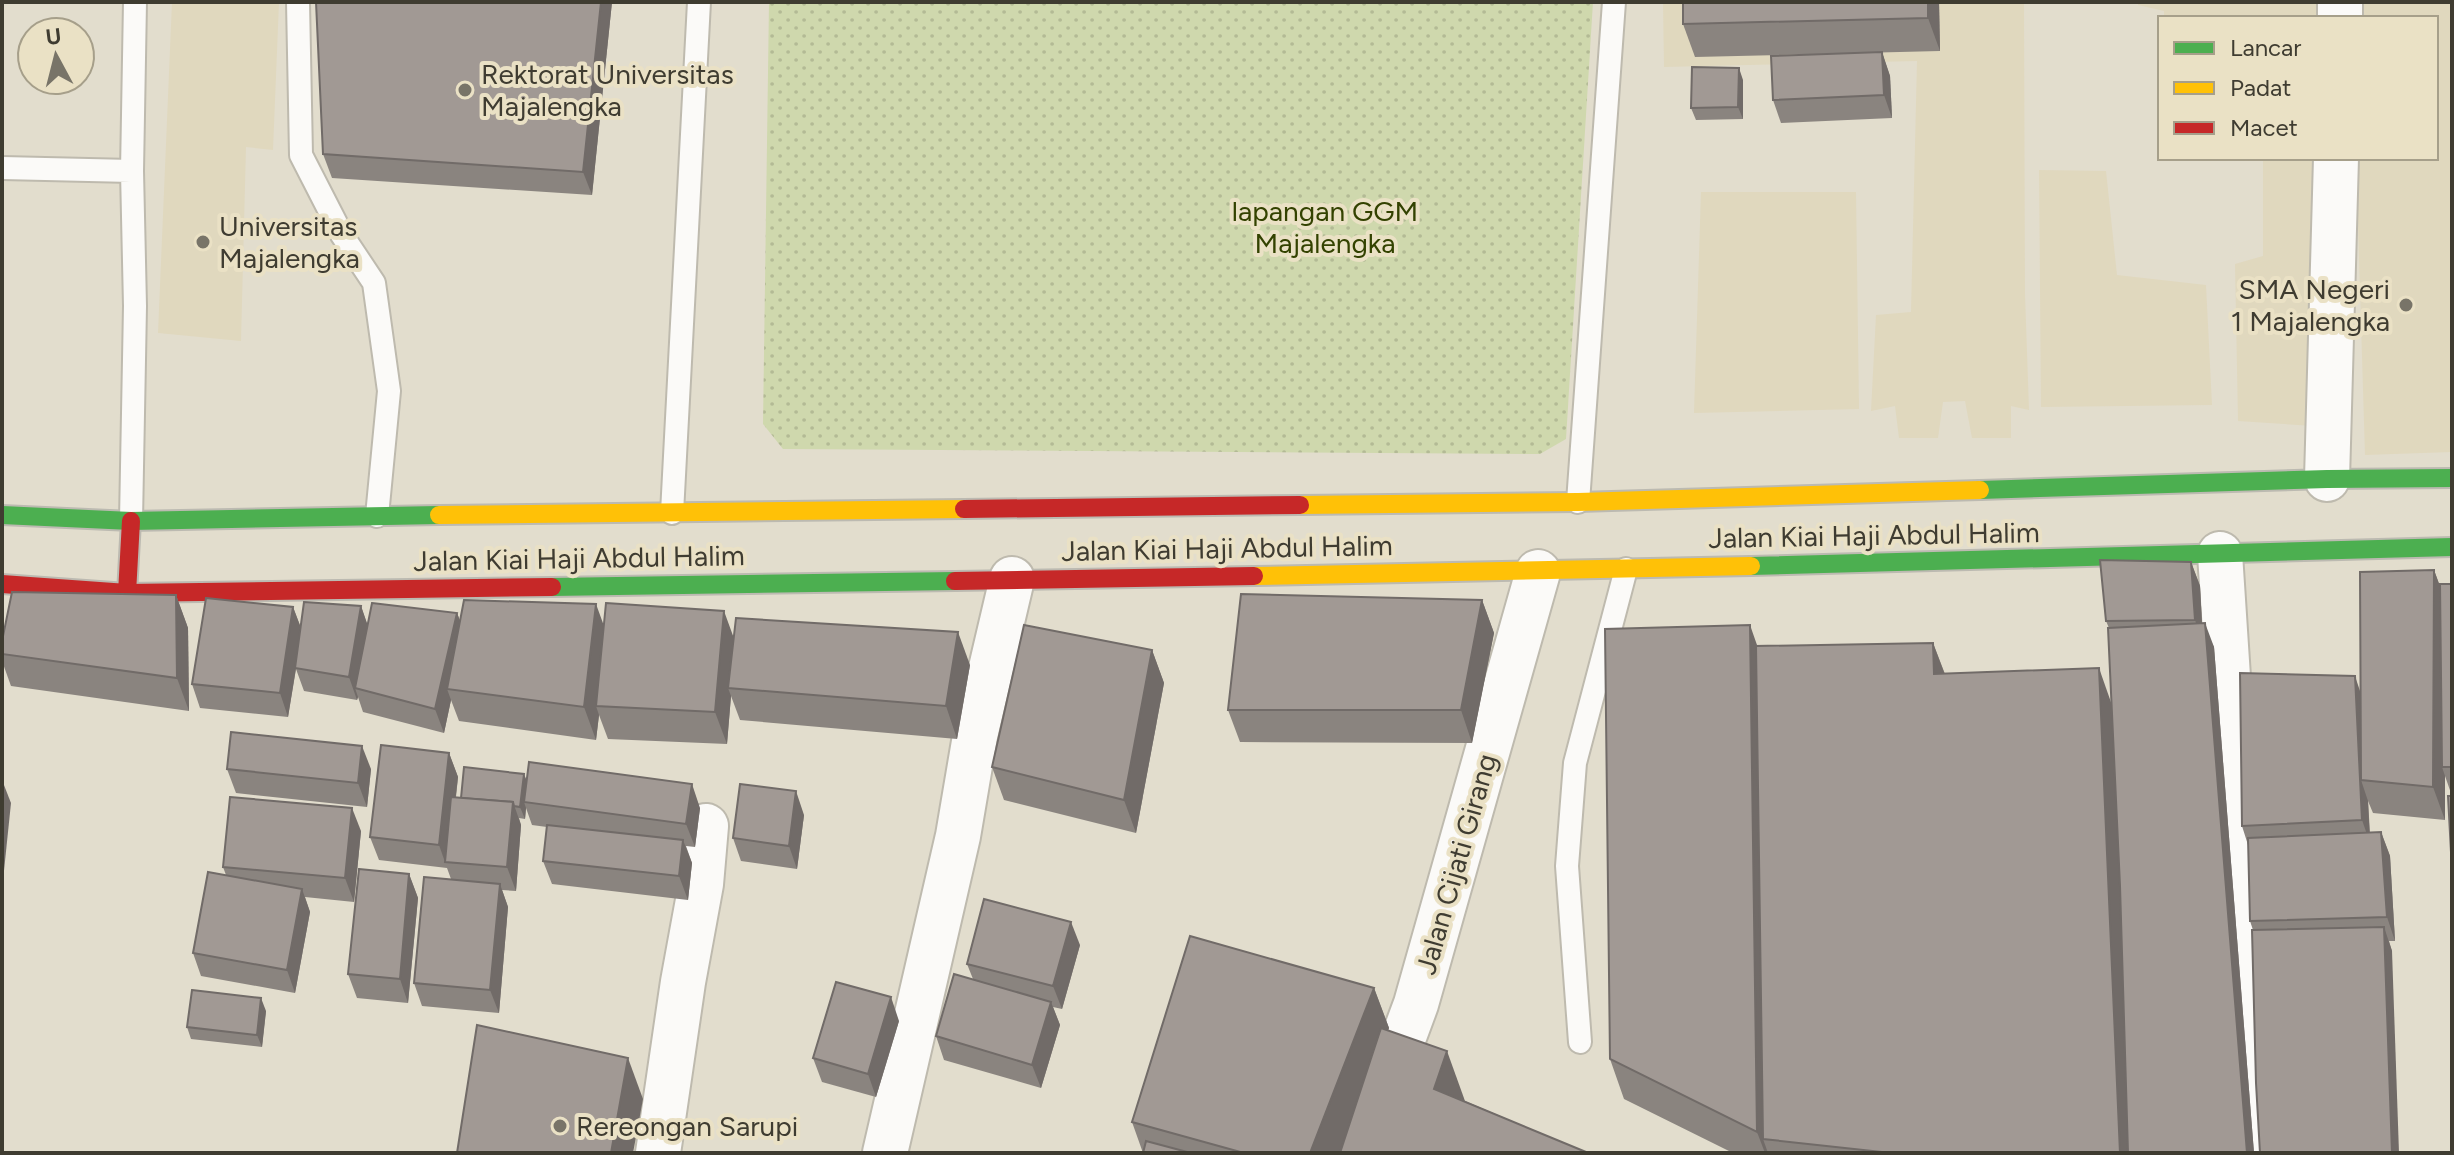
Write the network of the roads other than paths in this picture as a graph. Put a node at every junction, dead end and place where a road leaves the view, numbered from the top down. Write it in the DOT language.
graph roads {
  1 [pos="135,2"];
  2 [pos="298,2"];
  3 [pos="699,2"];
  4 [pos="1614,2"];
  5 [pos="2336,160"];
  6 [pos="2,168"];
  7 [pos="132,171"];
  8 [pos="2452,478"];
  9 [pos="2327,479"];
  10 [pos="1578,502"];
  11 [pos="672,513"];
  12 [pos="2,515"];
  13 [pos="377,516"];
  14 [pos="131,521"];
  15 [pos="2452,547"];
  16 [pos="2220,554"];
  17 [pos="1626,569"];
  18 [pos="1538,572"];
  19 [pos="1012,579"];
  20 [pos="2,584"];
  21 [pos="127,593"];
  22 [pos="706,826"];
  23 [pos="1580,1042"];
  24 [pos="658,1153"];
  25 [pos="885,1153"];
  26 [pos="1361,1153"];
  27 [pos="2259,1153"];
  1 -- 7 [label="lane"];
  2 -- 13 [label="lane"];
  3 -- 11 [label="lane"];
  4 -- 10 [label="lane"];
  5 -- 9 [label="street"];
  6 -- 7 [label="lane"];
  7 -- 14 [label="lane"];
  8 -- 9 [label="main road, Jalan Kiai Haji Abdul Halim"];
  9 -- 10 [label="main road, Jalan Kiai Haji Abdul Halim"];
  10 -- 11 [label="main road, Jalan Kiai Haji Abdul Halim"];
  11 -- 13 [label="main road, Jalan Kiai Haji Abdul Halim"];
  12 -- 14 [label="main road, Jalan Kiai Haji Abdul Halim"];
  13 -- 14 [label="main road, Jalan Kiai Haji Abdul Halim"];
  14 -- 21 [label="main road"];
  15 -- 16 [label="main road, Jalan Kiai Haji Abdul Halim"];
  16 -- 17 [label="main road, Jalan Kiai Haji Abdul Halim"];
  16 -- 27 [label="street"];
  17 -- 18 [label="main road, Jalan Kiai Haji Abdul Halim"];
  17 -- 23 [label="lane"];
  18 -- 19 [label="main road, Jalan Kiai Haji Abdul Halim"];
  18 -- 26 [label="street, Jalan Cijati Girang"];
  19 -- 21 [label="main road, Jalan Kiai Haji Abdul Halim"];
  19 -- 25 [label="street"];
  20 -- 21 [label="main road, Jalan Kiai Haji Abdul Halim"];
  22 -- 24 [label="street"];
}
